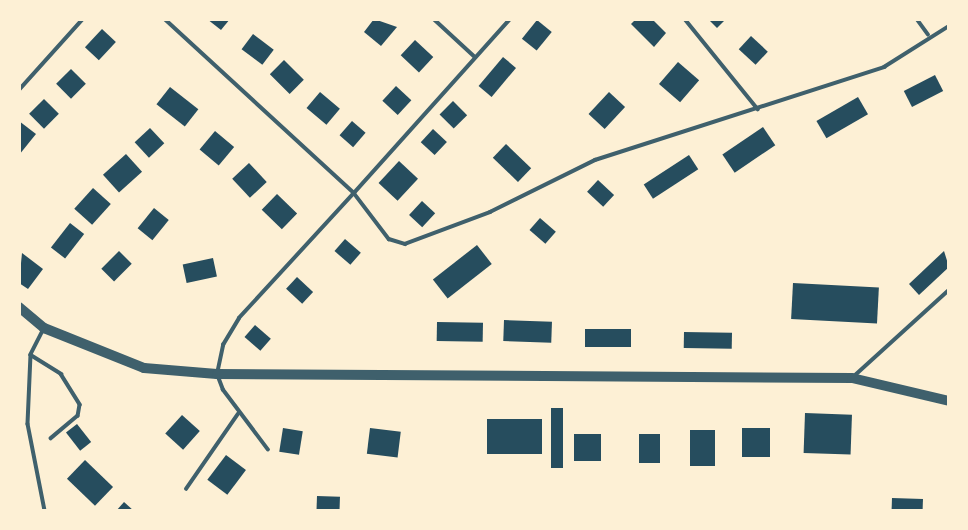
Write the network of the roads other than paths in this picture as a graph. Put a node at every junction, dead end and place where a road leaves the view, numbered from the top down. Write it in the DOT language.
graph roads {
  1 [pos="83,19"];
  2 [pos="165,19"];
  3 [pos="434,19"];
  4 [pos="510,19"];
  5 [pos="685,19"];
  6 [pos="917,19"];
  7 [pos="949,26"];
  8 [pos="928,34"];
  9 [pos="475,57"];
  10 [pos="19,90"];
  11 [pos="758,109"];
  12 [pos="354,193"];
  13 [pos="949,290"];
  14 [pos="19,307"];
  15 [pos="44,328"];
  16 [pos="31,355"];
  17 [pos="218,374"];
  18 [pos="852,379"];
  19 [pos="949,401"];
  20 [pos="238,414"];
  21 [pos="51,439"];
  22 [pos="268,450"];
  23 [pos="186,489"];
  24 [pos="45,511"];
  1 -- 10 [label="lane"];
  2 -- 12 [label="lane"];
  3 -- 9 [label="lane"];
  4 -- 9 [label="lane"];
  5 -- 11 [label="lane"];
  6 -- 8 [label="lane"];
  7 -- 8 [label="lane"];
  8 -- 11 [label="lane"];
  9 -- 12 [label="lane"];
  11 -- 12 [label="lane"];
  12 -- 17 [label="lane"];
  13 -- 18 [label="lane"];
  14 -- 15 [label="street"];
  15 -- 16 [label="lane"];
  15 -- 17 [label="street"];
  16 -- 21 [label="lane"];
  16 -- 24 [label="lane"];
  17 -- 18 [label="street"];
  17 -- 20 [label="lane"];
  18 -- 19 [label="street"];
  20 -- 22 [label="lane"];
  20 -- 23 [label="lane"];
}
